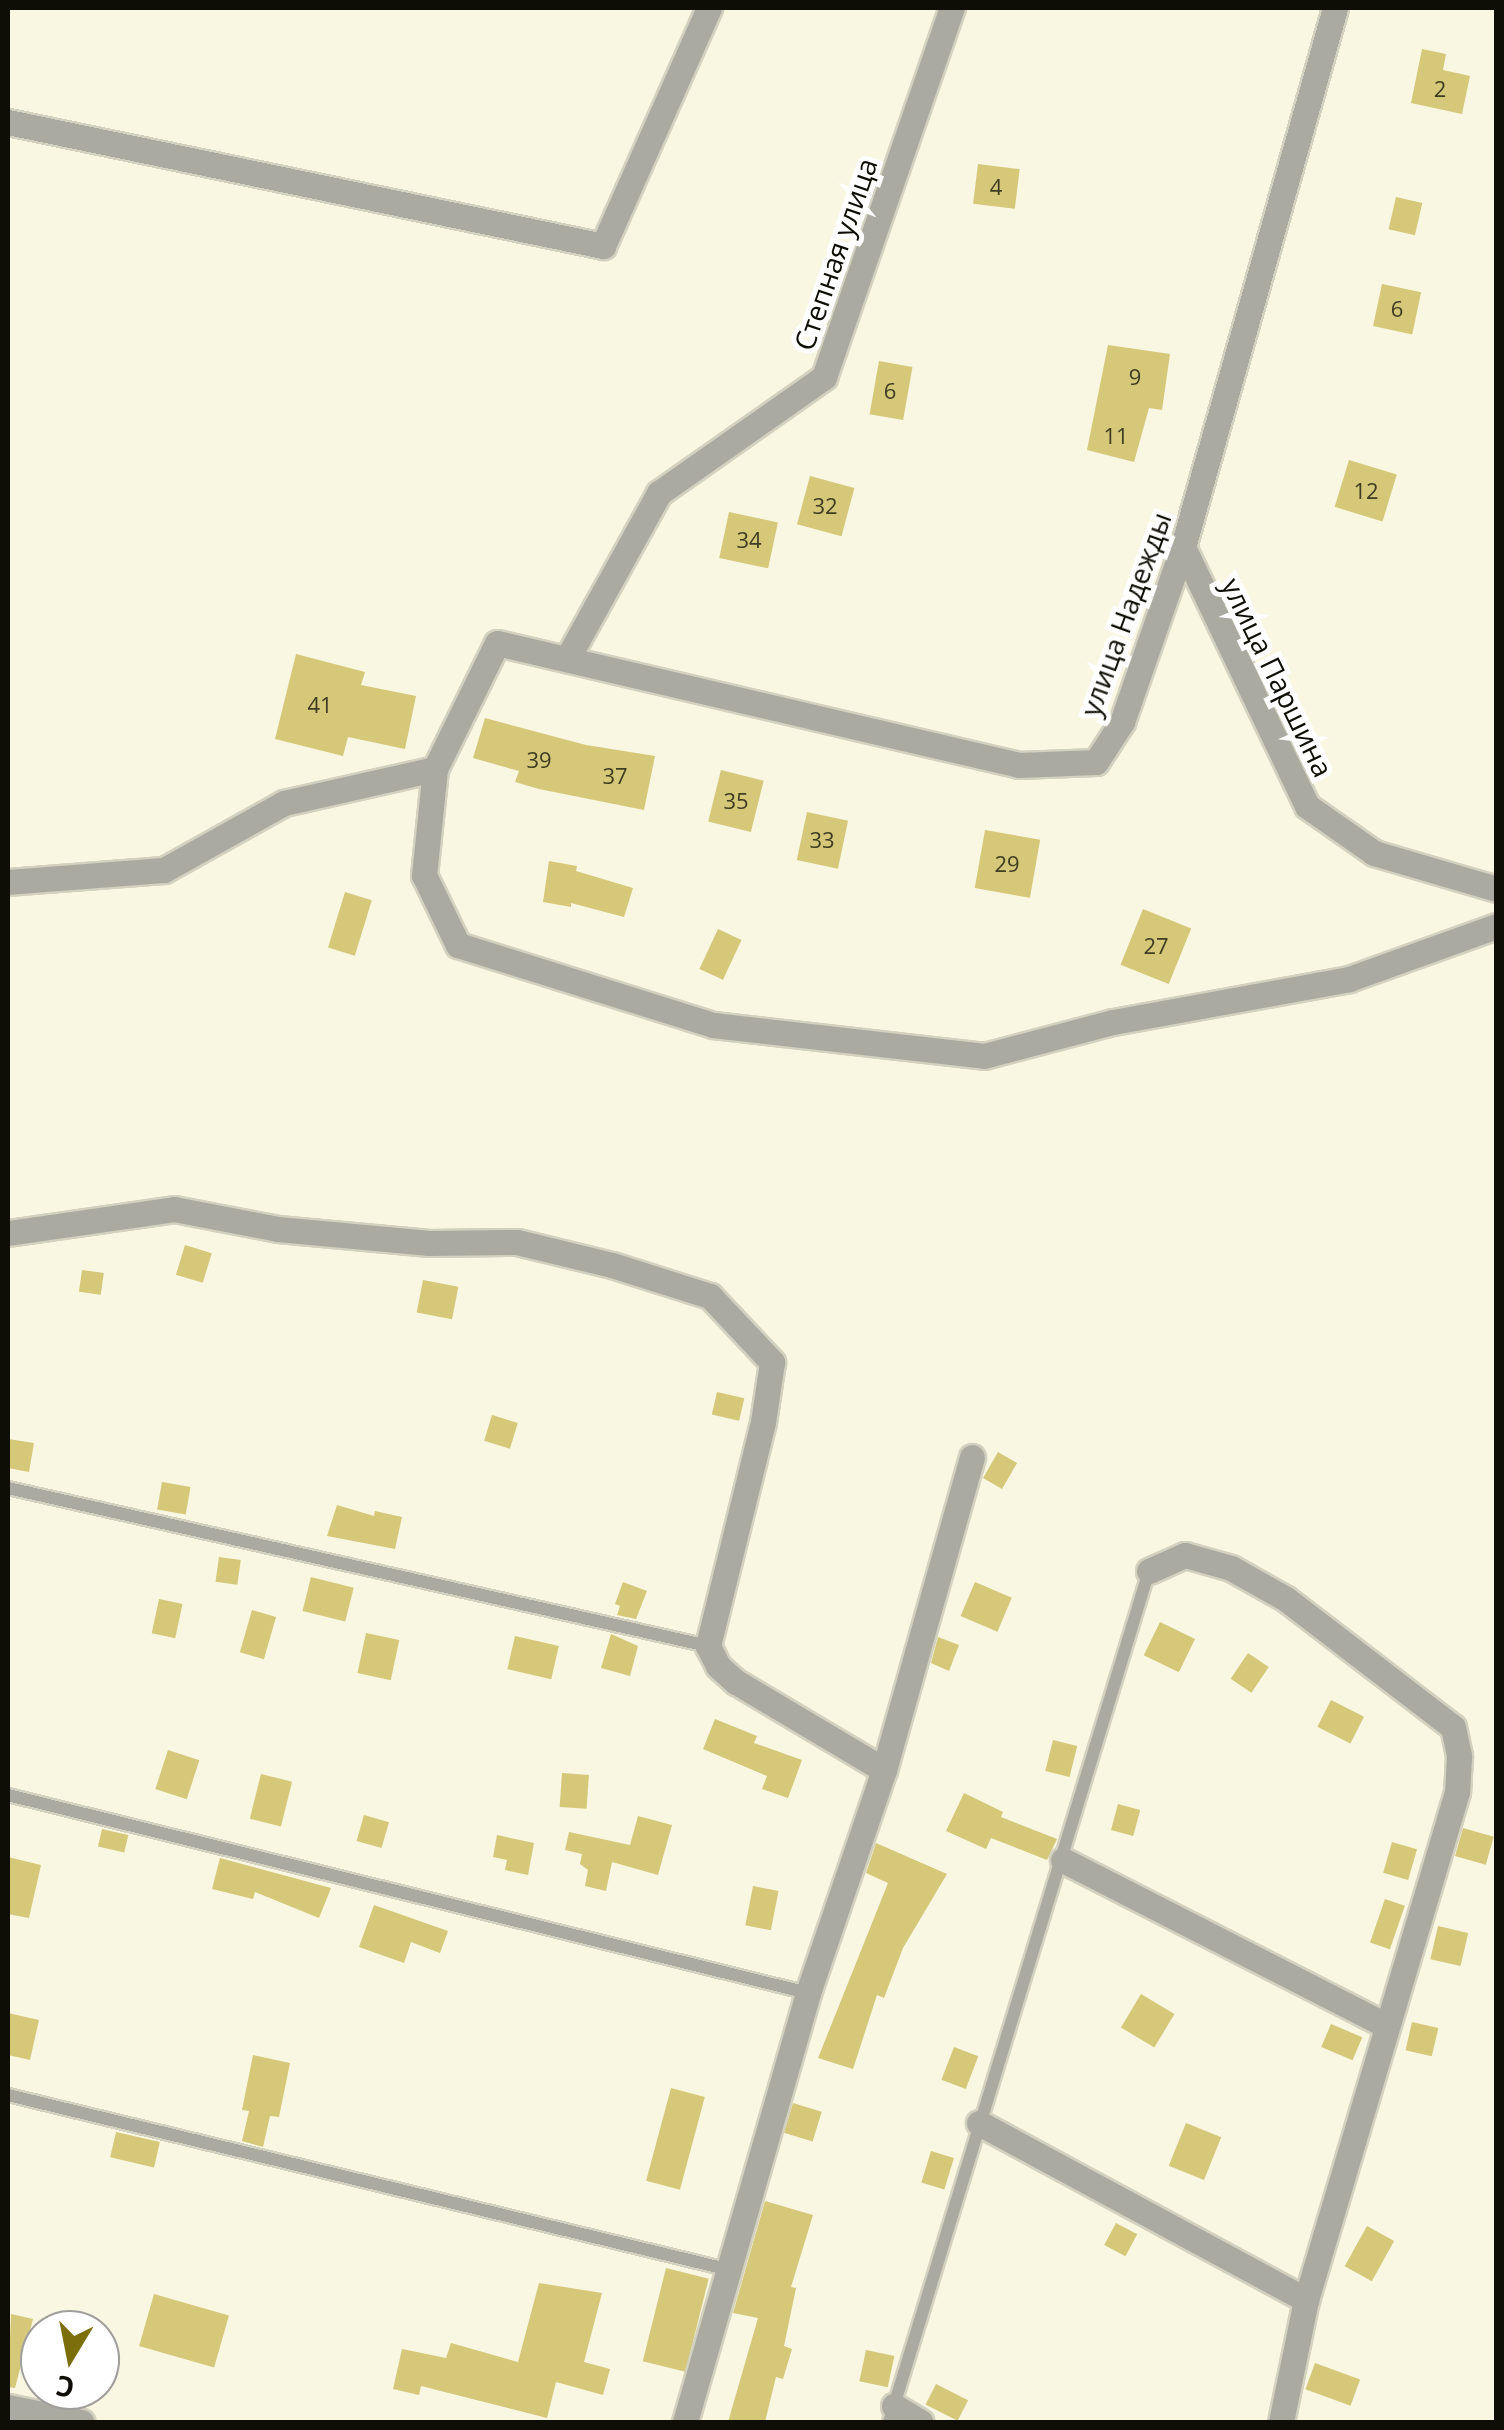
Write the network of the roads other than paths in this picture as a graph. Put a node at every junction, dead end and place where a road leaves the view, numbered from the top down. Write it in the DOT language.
graph roads {
  1 [pos="709,8"];
  2 [pos="952,8"];
  3 [pos="1335,8"];
  4 [pos="8,122"];
  5 [pos="1183,547"];
  6 [pos="567,659"];
  7 [pos="435,769"];
  8 [pos="8,882"];
  9 [pos="1496,889"];
  10 [pos="1496,926"];
  11 [pos="8,1233"];
  12 [pos="972,1457"];
  13 [pos="8,1488"];
  14 [pos="1149,1571"];
  15 [pos="708,1646"];
  16 [pos="884,1770"];
  17 [pos="8,1795"];
  18 [pos="1063,1860"];
  19 [pos="808,1992"];
  20 [pos="1385,2025"];
  21 [pos="8,2096"];
  22 [pos="979,2122"];
  23 [pos="730,2270"];
  24 [pos="1306,2300"];
  25 [pos="8,2407"];
  26 [pos="891,2414"];
  27 [pos="81,2422"];
  28 [pos="684,2422"];
  29 [pos="920,2422"];
  30 [pos="1281,2422"];
  1 -- 4 [label="street"];
  2 -- 6 [label="street, Степная улица"];
  3 -- 5 [label="street, улица Надежды"];
  5 -- 6 [label="street, улица Надежды"];
  5 -- 9 [label="street, улица Паршина"];
  6 -- 7 [label="street, улица Надежды"];
  7 -- 8 [label="street"];
  7 -- 10 [label="street"];
  11 -- 15 [label="street"];
  12 -- 16 [label="street"];
  13 -- 15 [label="lane"];
  14 -- 18 [label="lane"];
  14 -- 20 [label="street"];
  15 -- 16 [label="street"];
  16 -- 19 [label="street"];
  17 -- 19 [label="lane"];
  18 -- 20 [label="street"];
  18 -- 22 [label="lane"];
  19 -- 23 [label="street"];
  20 -- 24 [label="street"];
  21 -- 23 [label="lane"];
  22 -- 24 [label="street"];
  22 -- 26 [label="lane"];
  23 -- 28 [label="street"];
  24 -- 30 [label="street"];
  25 -- 27 [label="street"];
  26 -- 29 [label="street"];
}
